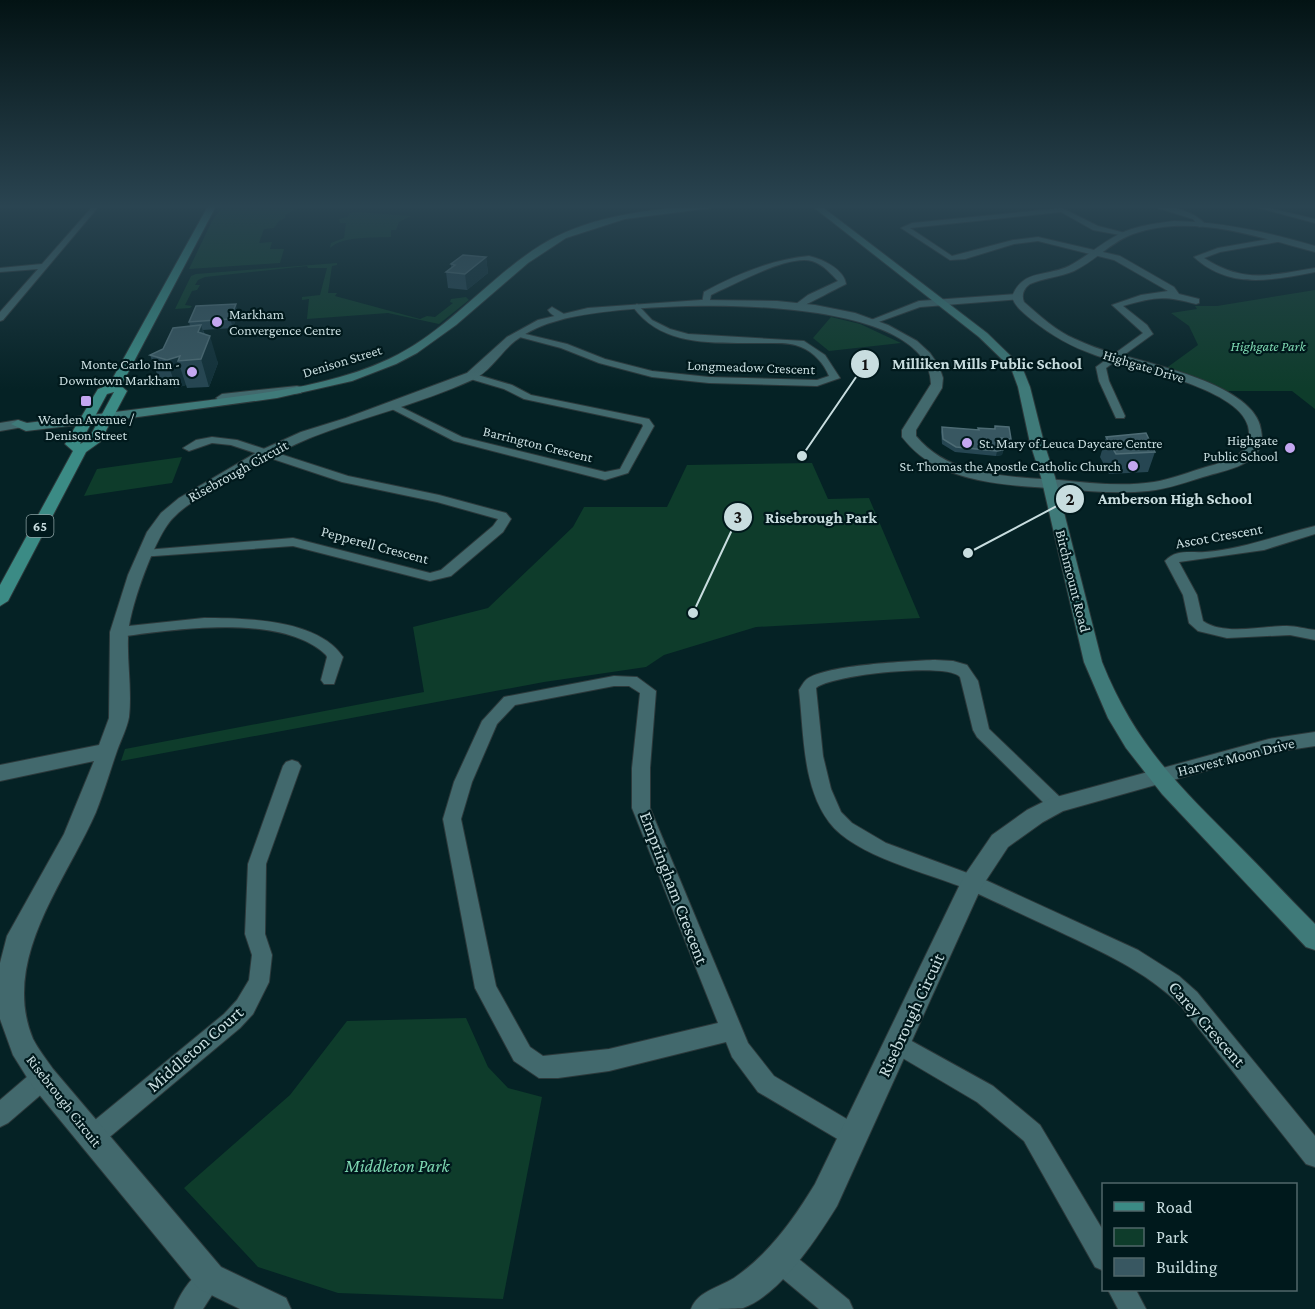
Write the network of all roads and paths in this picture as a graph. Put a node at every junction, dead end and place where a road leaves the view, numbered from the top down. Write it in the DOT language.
graph roads {
  1 [pos="31,267"];
  2 [pos="42,267"];
  3 [pos="179,267"];
  4 [pos="518,267"];
  5 [pos="771,267"];
  6 [pos="827,267"];
  7 [pos="894,267"];
  8 [pos="1072,267"];
  9 [pos="1135,267"];
  10 [pos="1216,267"];
  11 [pos="0,270"];
  12 [pos="1315,270"];
  13 [pos="1171,294"];
  14 [pos="1017,297"];
  15 [pos="1196,301"];
  16 [pos="939,302"];
  17 [pos="706,303"];
  18 [pos="799,306"];
  19 [pos="637,307"];
  20 [pos="0,318"];
  21 [pos="870,322"];
  22 [pos="517,335"];
  23 [pos="1116,358"];
  24 [pos="471,376"];
  25 [pos="114,387"];
  26 [pos="297,390"];
  27 [pos="222,398"];
  28 [pos="391,406"];
  29 [pos="108,414"];
  30 [pos="88,416"];
  31 [pos="1120,416"];
  32 [pos="18,424"];
  33 [pos="0,427"];
  34 [pos="189,448"];
  35 [pos="80,450"];
  36 [pos="264,454"];
  37 [pos="1050,484"];
  38 [pos="1315,530"];
  39 [pos="145,554"];
  40 [pos="0,602"];
  41 [pos="119,632"];
  42 [pos="1315,635"];
  43 [pos="329,680"];
  44 [pos="1315,739"];
  45 [pos="105,751"];
  46 [pos="292,766"];
  47 [pos="0,773"];
  48 [pos="1158,777"];
  49 [pos="1057,805"];
  50 [pos="972,883"];
  51 [pos="1315,940"];
  52 [pos="731,1030"];
  53 [pos="897,1043"];
  54 [pos="42,1078"];
  55 [pos="0,1115"];
  56 [pos="854,1136"];
  57 [pos="92,1137"];
  58 [pos="1315,1155"];
  59 [pos="1102,1255"];
  60 [pos="780,1260"];
  61 [pos="210,1278"];
  62 [pos="1122,1291"];
  63 [pos="187,1309"];
  64 [pos="275,1309"];
  65 [pos="707,1309"];
  66 [pos="840,1309"];
  67 [pos="1132,1309"];
  1 -- 11 [label="street"];
  2 -- 20 [label="street"];
  3 -- 25 [label="main road, 65"];
  4 -- 26 [label="main road, Denison Street"];
  5 -- 17 [label="street"];
  6 -- 18 [label="street"];
  7 -- 16 [label="main road, Birchmount Road"];
  8 -- 14 [label="street"];
  9 -- 13 [label="street"];
  10 -- 12 [label="street"];
  13 -- 15 [label="street"];
  13 -- 23 [label="street"];
  14 -- 16 [label="street"];
  14 -- 23 [label="street, Highgate Drive"];
  16 -- 21 [label="street"];
  16 -- 37 [label="main road, Birchmount Road"];
  17 -- 18 [label="street, Risebrough Circuit"];
  17 -- 19 [label="street, Risebrough Circuit"];
  18 -- 21 [label="street, Risebrough Circuit"];
  19 -- 22 [label="street, Risebrough Circuit"];
  19 -- 22 [label="street, Longmeadow Crescent"];
  21 -- 37 [label="street, Risebrough Circuit"];
  22 -- 24 [label="street, Risebrough Circuit"];
  23 -- 31 [label="street"];
  23 -- 37 [label="street, Highgate Drive"];
  24 -- 28 [label="street, Risebrough Circuit"];
  24 -- 28 [label="street, Barrington Crescent"];
  25 -- 29 [label="main road, 65"];
  25 -- 30 [label="main road, 65"];
  26 -- 27 [label="street, Denison Street"];
  26 -- 29 [label="main road, Denison Street"];
  27 -- 29 [label="main road, Denison Street"];
  28 -- 36 [label="street, Risebrough Circuit"];
  29 -- 30 [label="main road, Denison Street"];
  29 -- 35 [label="main road, 65"];
  30 -- 32 [label="main road, Denison Street"];
  30 -- 35 [label="main road, 65"];
  32 -- 33 [label="street, Denison Street"];
  34 -- 36 [label="street"];
  35 -- 40 [label="main road, 65"];
  36 -- 39 [label="street, Risebrough Circuit"];
  36 -- 39 [label="street, Pepperell Crescent"];
  37 -- 48 [label="main road, Birchmount Road"];
  38 -- 42 [label="street, Ascot Crescent"];
  39 -- 41 [label="street, Risebrough Circuit"];
  41 -- 43 [label="street"];
  41 -- 45 [label="street, Risebrough Circuit"];
  44 -- 48 [label="street, Harvest Moon Drive"];
  45 -- 47 [label="street"];
  45 -- 54 [label="street, Risebrough Circuit"];
  46 -- 57 [label="street, Middleton Court"];
  48 -- 49 [label="street, Risebrough Circuit"];
  48 -- 51 [label="main road, Birchmount Road"];
  49 -- 50 [label="street, Risebrough Circuit"];
  49 -- 50 [label="street, Carey Crescent"];
  50 -- 53 [label="street, Risebrough Circuit"];
  50 -- 58 [label="street, Carey Crescent"];
  52 -- 52 [label="street, Empringham Crescent"];
  52 -- 56 [label="street, Empringham Crescent"];
  53 -- 56 [label="street, Risebrough Circuit"];
  53 -- 59 [label="street"];
  54 -- 55 [label="street"];
  54 -- 57 [label="street, Risebrough Circuit"];
  56 -- 60 [label="street, Risebrough Circuit"];
  57 -- 61 [label="street, Risebrough Circuit"];
  60 -- 65 [label="street, Risebrough Circuit"];
  60 -- 66 [label="street"];
  61 -- 63 [label="street"];
  61 -- 64 [label="street, Risebrough Circuit"];
  62 -- 67 [label="street"];
}
